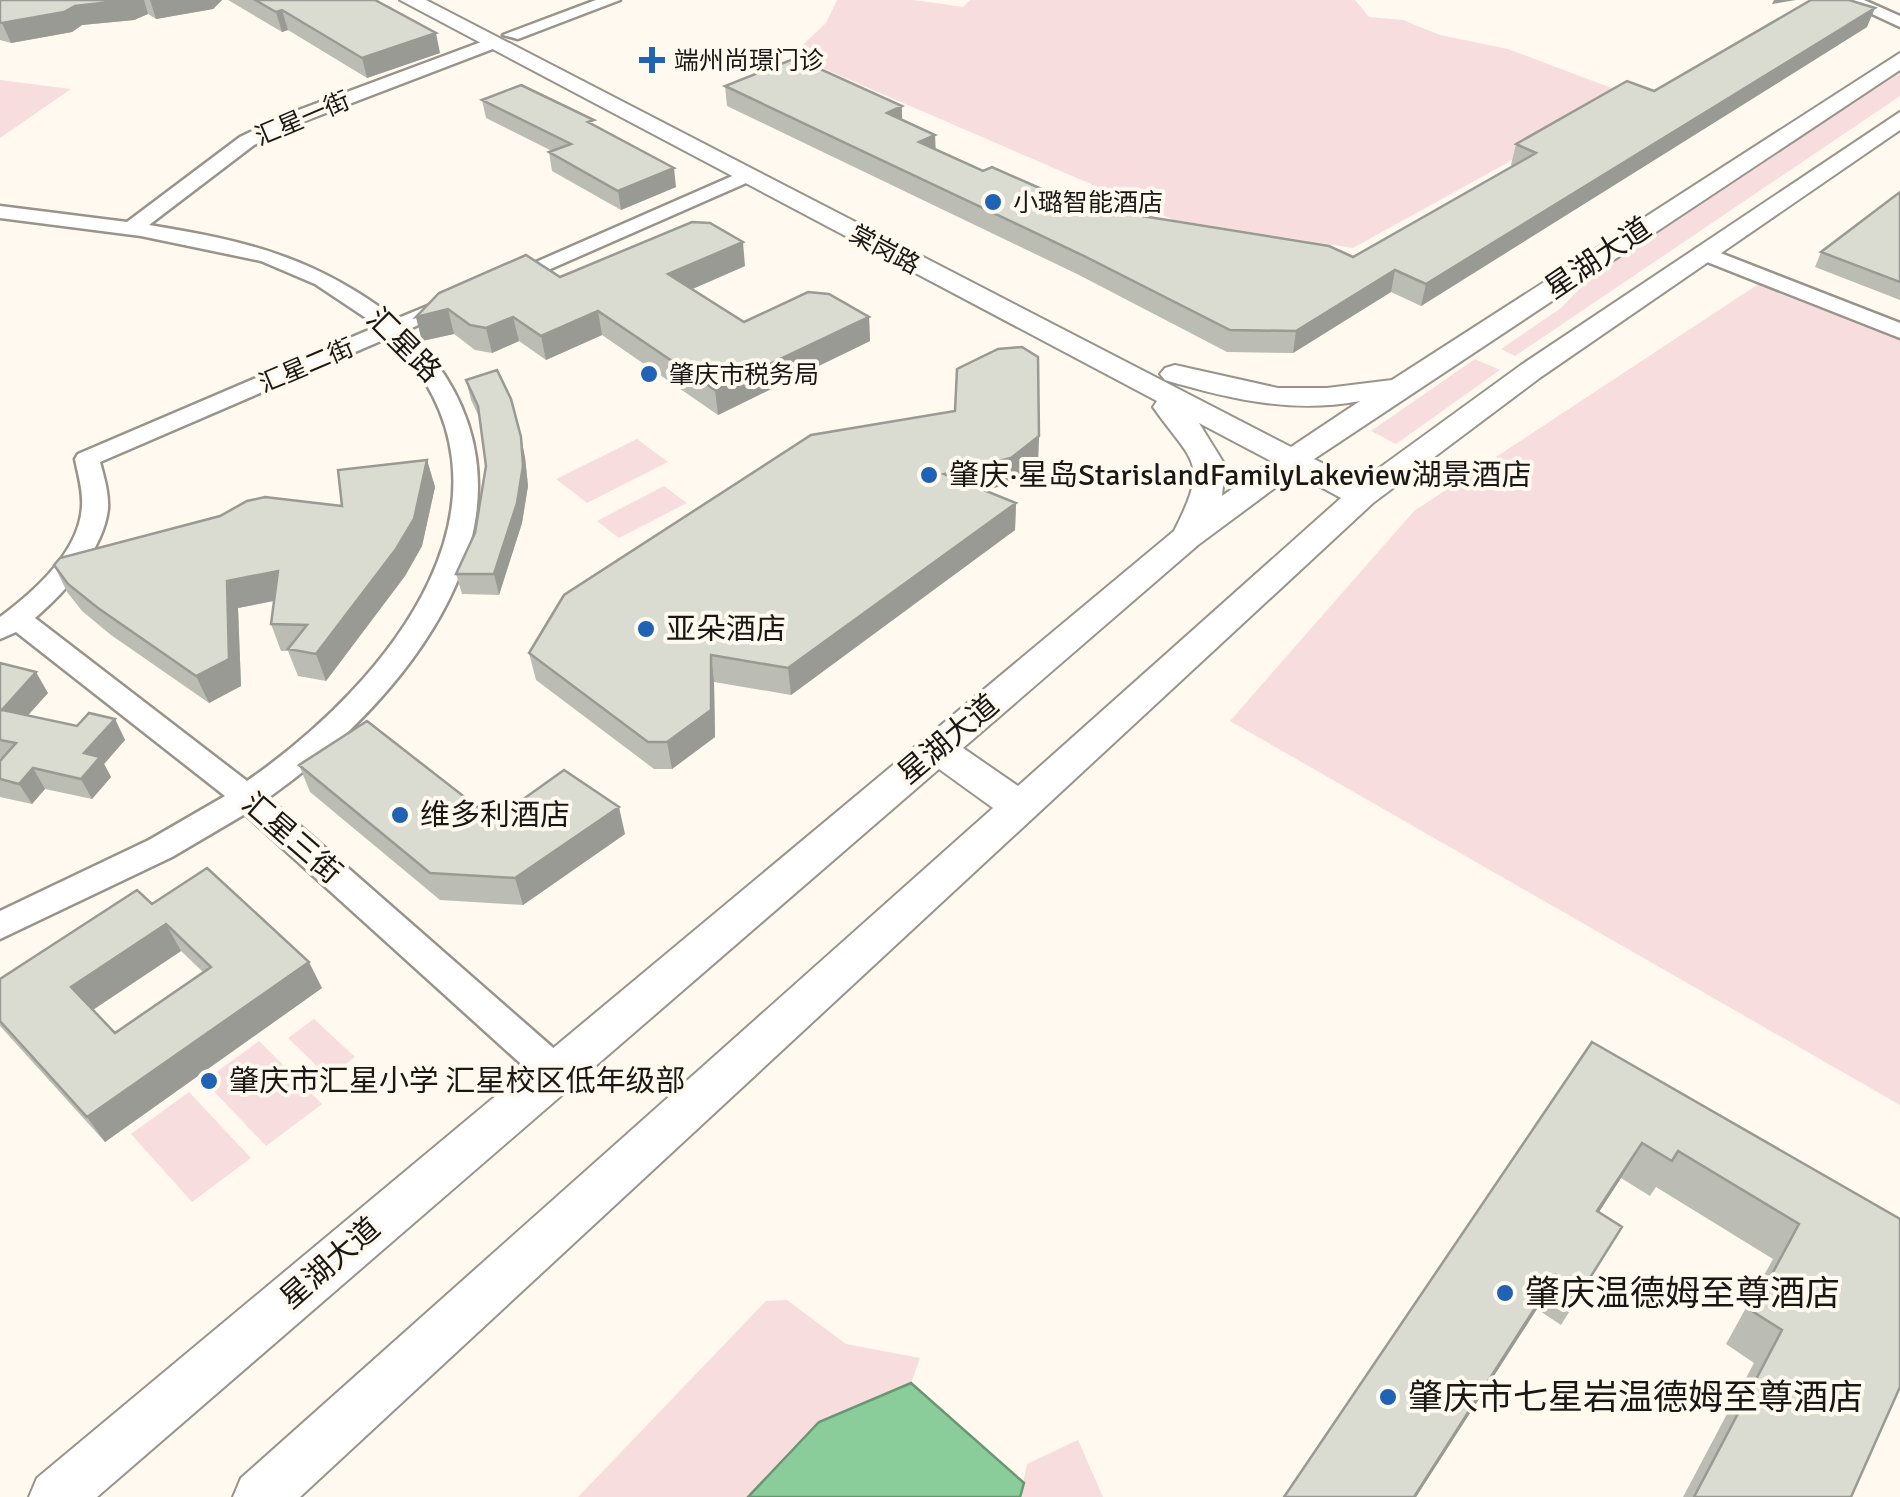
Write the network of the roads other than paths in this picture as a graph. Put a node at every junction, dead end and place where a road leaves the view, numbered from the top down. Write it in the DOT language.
graph roads {
  1 [pos="410,0"];
  2 [pos="443,0"];
  3 [pos="612,0"];
  4 [pos="1850,0"];
  5 [pos="1900,22"];
  6 [pos="502,39"];
  7 [pos="1900,60"];
  8 [pos="1900,119"];
  9 [pos="746,176"];
  10 [pos="0,212"];
  11 [pos="132,228"];
  12 [pos="887,238"];
  13 [pos="1705,253"];
  14 [pos="393,328"];
  15 [pos="1900,331"];
  16 [pos="1474,341"];
  17 [pos="1532,371"];
  18 [pos="1163,381"];
  19 [pos="1411,381"];
  20 [pos="1303,452"];
  21 [pos="1372,488"];
  22 [pos="1186,538"];
  23 [pos="9,624"];
  24 [pos="936,748"];
  25 [pos="247,797"];
  26 [pos="1020,806"];
  27 [pos="0,926"];
  28 [pos="554,1072"];
  29 [pos="56,1497"];
  30 [pos="260,1497"];
  1 -- 6 [label="main road, 棠岗路"];
  2 -- 6 [label="main road, 棠岗路"];
  3 -- 6 [label="street, 汇星一街"];
  4 -- 5 [label="street"];
  6 -- 9 [label="main road, 棠岗路"];
  6 -- 11 [label="street, 汇星一街"];
  6 -- 12 [label="main road, 棠岗路"];
  7 -- 16 [label="main road, 星湖大道"];
  8 -- 13 [label="main road, 星湖大道"];
  9 -- 12 [label="main road, 棠岗路"];
  9 -- 14 [label="street, 汇星二街"];
  10 -- 11 [label="street, 汇星路"];
  11 -- 14 [label="street, 汇星路"];
  12 -- 18 [label="main road, 棠岗路"];
  13 -- 15 [label="street"];
  13 -- 17 [label="main road, 星湖大道"];
  14 -- 23 [label="street, 汇星二街"];
  14 -- 25 [label="street, 汇星路"];
  16 -- 17 [label="main road"];
  16 -- 19 [label="main road, 星湖大道"];
  17 -- 21 [label="main road, 星湖大道"];
  18 -- 19 [label="main road"];
  18 -- 20 [label="main road, 棠岗路"];
  18 -- 22 [label="main road"];
  19 -- 20 [label="main road, 星湖大道"];
  20 -- 21 [label="main road, 棠岗路"];
  20 -- 22 [label="main road, 星湖大道"];
  21 -- 26 [label="main road, 星湖大道"];
  22 -- 24 [label="main road, 星湖大道"];
  23 -- 25 [label="street, 汇星三街"];
  24 -- 26 [label="main road"];
  24 -- 28 [label="main road, 星湖大道"];
  25 -- 27 [label="street, 汇星路"];
  25 -- 28 [label="street, 汇星三街"];
  26 -- 30 [label="main road, 星湖大道"];
  28 -- 29 [label="main road, 星湖大道"];
}
